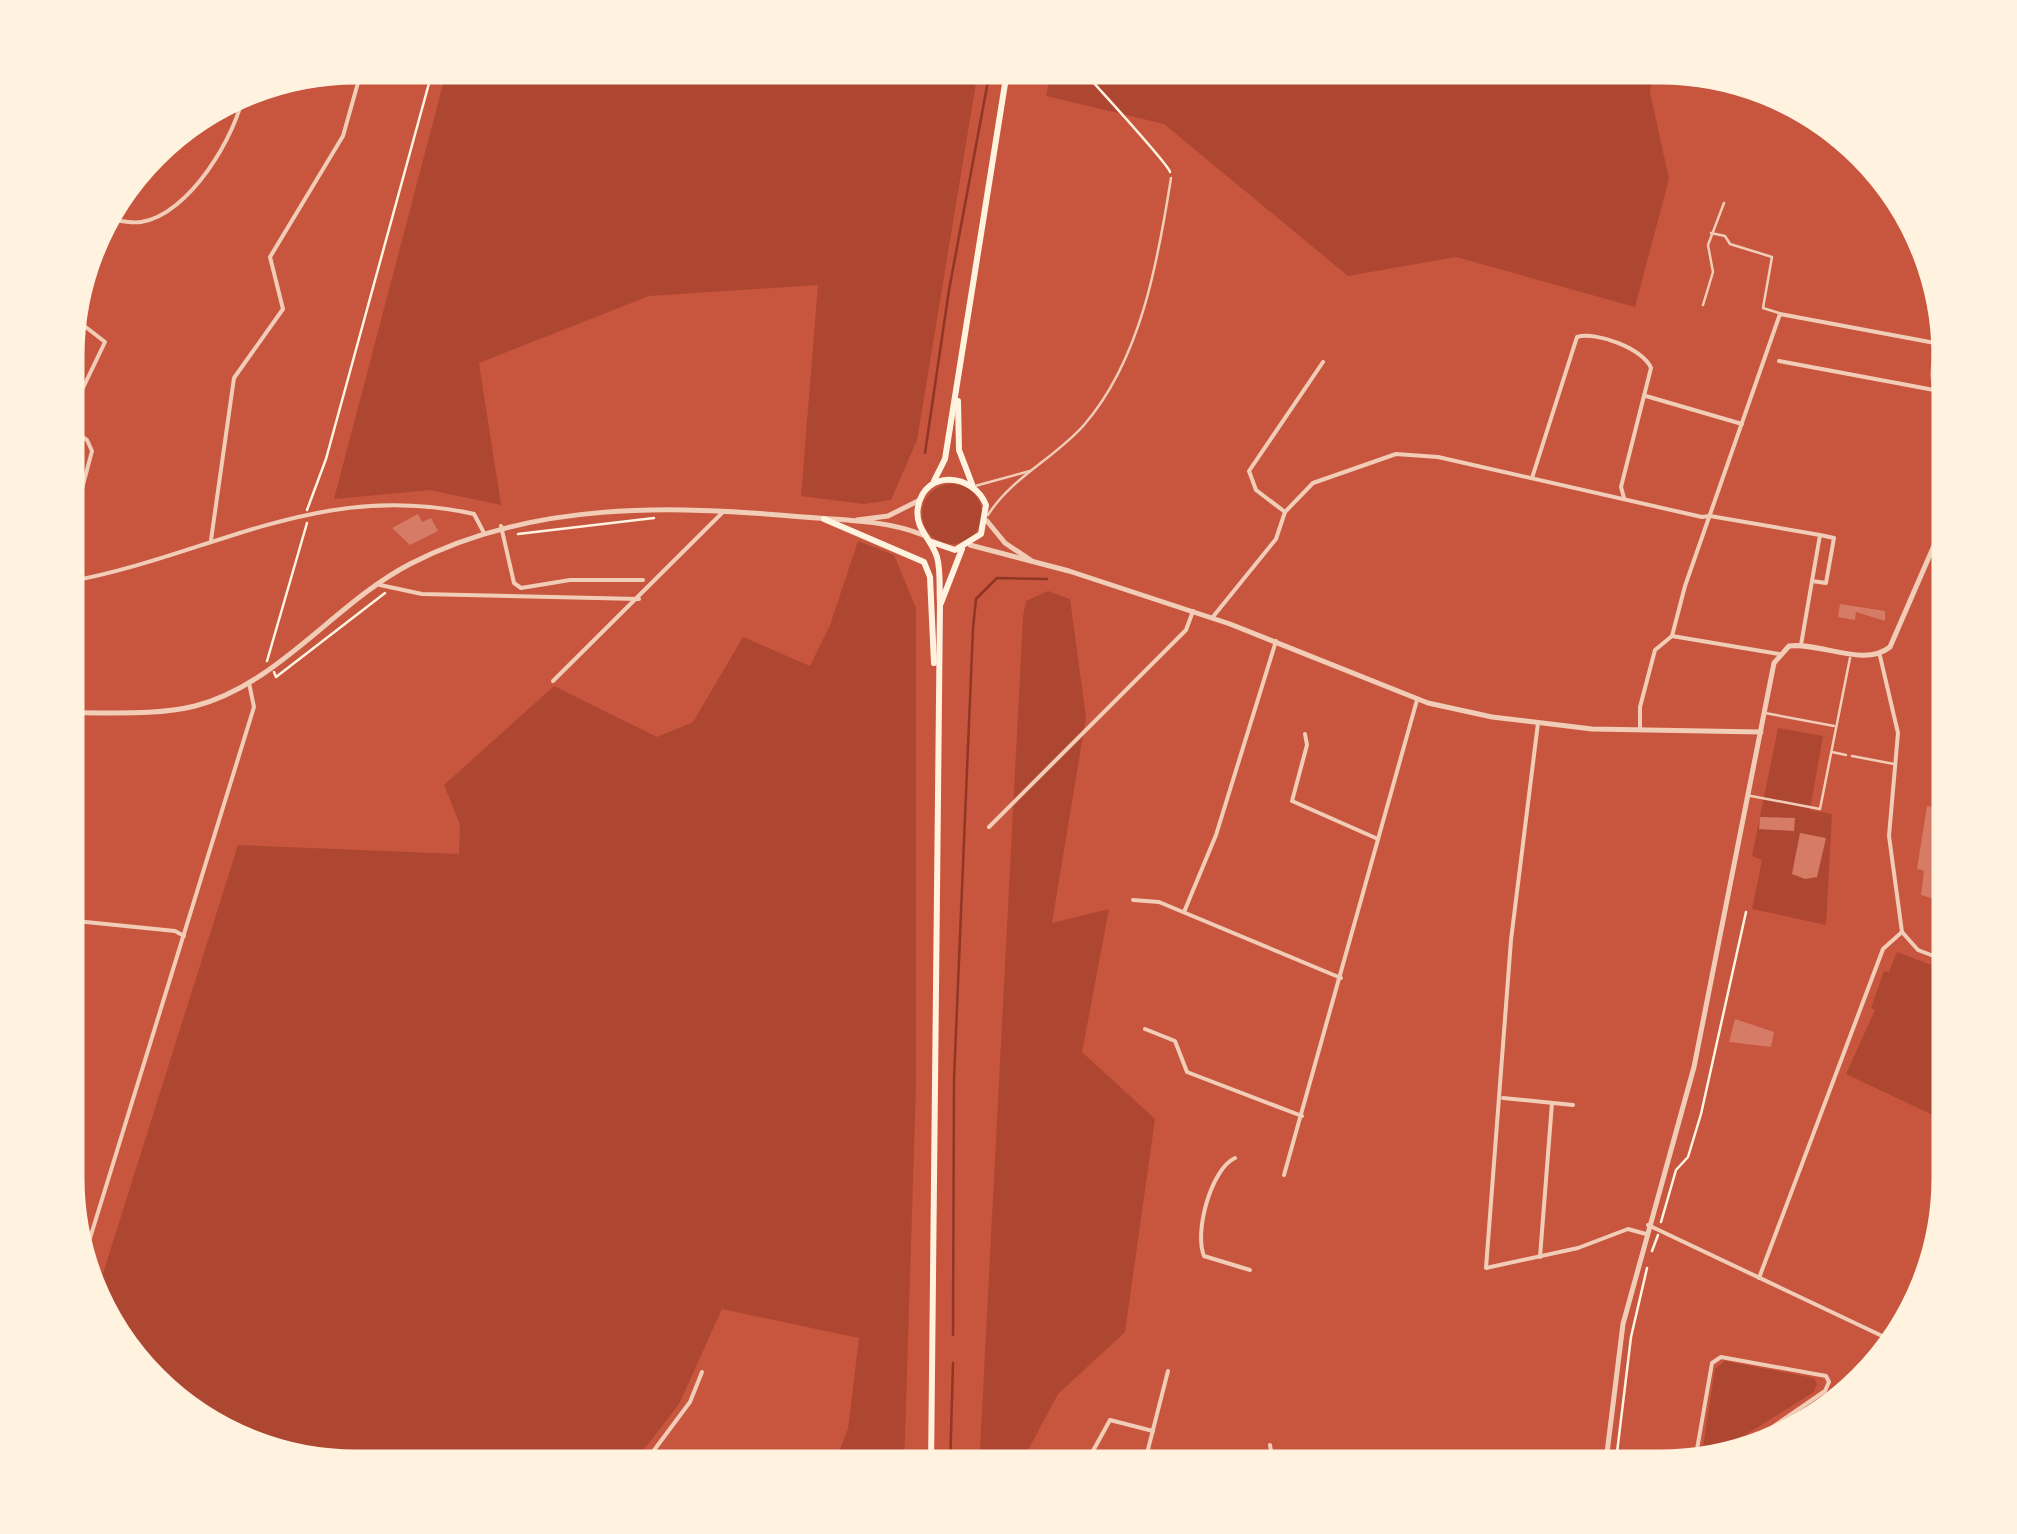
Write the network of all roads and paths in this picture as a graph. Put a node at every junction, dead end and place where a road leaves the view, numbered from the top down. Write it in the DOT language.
graph roads {
  1 [pos="358,83"];
  2 [pos="429,83"];
  3 [pos="1005,83"];
  4 [pos="1093,83"];
  5 [pos="240,109"];
  6 [pos="1171,178"];
  7 [pos="1724,203"];
  8 [pos="120,220"];
  9 [pos="1712,233"];
  10 [pos="1702,305"];
  11 [pos="1780,314"];
  12 [pos="85,326"];
  13 [pos="1934,343"];
  14 [pos="1779,361"];
  15 [pos="1323,362"];
  16 [pos="958,380"];
  17 [pos="1934,390"];
  18 [pos="82,391"];
  19 [pos="1646,396"];
  20 [pos="1742,424"];
  21 [pos="82,436"];
  22 [pos="1036,469"];
  23 [pos="1532,478"];
  24 [pos="932,485"];
  25 [pos="973,485"];
  26 [pos="82,489"];
  27 [pos="1624,498"];
  28 [pos="920,500"];
  29 [pos="724,511"];
  30 [pos="1285,512"];
  31 [pos="307,516"];
  32 [pos="1710,516"];
  33 [pos="658,518"];
  34 [pos="987,518"];
  35 [pos="824,519"];
  36 [pos="849,521"];
  37 [pos="501,526"];
  38 [pos="483,531"];
  39 [pos="1820,535"];
  40 [pos="503,536"];
  41 [pos="926,538"];
  42 [pos="211,540"];
  43 [pos="966,547"];
  44 [pos="1934,548"];
  45 [pos="1039,565"];
  46 [pos="82,579"];
  47 [pos="643,580"];
  48 [pos="1812,581"];
  49 [pos="379,585"];
  50 [pos="391,590"];
  51 [pos="638,598"];
  52 [pos="940,604"];
  53 [pos="1193,612"];
  54 [pos="1212,618"];
  55 [pos="1672,636"];
  56 [pos="1276,641"];
  57 [pos="1801,645"];
  58 [pos="1851,653"];
  59 [pos="1780,654"];
  60 [pos="1880,656"];
  61 [pos="271,666"];
  62 [pos="248,680"];
  63 [pos="553,681"];
  64 [pos="938,694"];
  65 [pos="1417,700"];
  66 [pos="82,713"];
  67 [pos="1765,713"];
  68 [pos="1538,723"];
  69 [pos="1836,726"];
  70 [pos="1640,731"];
  71 [pos="1761,732"];
  72 [pos="1305,734"];
  73 [pos="1830,752"];
  74 [pos="1896,764"];
  75 [pos="1751,796"];
  76 [pos="989,827"];
  77 [pos="1378,839"];
  78 [pos="1133,900"];
  79 [pos="1184,912"];
  80 [pos="1746,912"];
  81 [pos="83,922"];
  82 [pos="1902,932"];
  83 [pos="184,936"];
  84 [pos="1934,956"];
  85 [pos="1340,978"];
  86 [pos="1145,1029"];
  87 [pos="1502,1098"];
  88 [pos="1552,1104"];
  89 [pos="1573,1106"];
  90 [pos="1302,1116"];
  91 [pos="1235,1158"];
  92 [pos="1284,1175"];
  93 [pos="1648,1225"];
  94 [pos="1659,1230"];
  95 [pos="1646,1234"];
  96 [pos="90,1239"];
  97 [pos="1651,1254"];
  98 [pos="1540,1257"];
  99 [pos="1648,1264"];
  100 [pos="1250,1270"];
  101 [pos="1759,1278"];
  102 [pos="1883,1337"];
  103 [pos="1168,1371"];
  104 [pos="702,1372"];
  105 [pos="1773,1427"];
  106 [pos="1153,1431"];
  107 [pos="1270,1445"];
  108 [pos="1698,1448"];
  109 [pos="653,1451"];
  110 [pos="931,1451"];
  111 [pos="1093,1452"];
  112 [pos="1148,1452"];
  113 [pos="1271,1452"];
  114 [pos="1607,1452"];
  115 [pos="1617,1452"];
  1 -- 42 [label="street"];
  2 -- 31 [label="path"];
  3 -- 16 [label="main road"];
  4 -- 6 [label="path"];
  5 -- 8 [label="street"];
  6 -- 22 [label="street"];
  7 -- 9 [label="street"];
  9 -- 10 [label="street"];
  9 -- 11 [label="street"];
  11 -- 13 [label="street"];
  11 -- 20 [label="street"];
  12 -- 18 [label="street"];
  14 -- 17 [label="street"];
  15 -- 30 [label="street"];
  16 -- 24 [label="main road"];
  16 -- 25 [label="main road"];
  19 -- 20 [label="street"];
  19 -- 23 [label="street"];
  19 -- 27 [label="street"];
  20 -- 32 [label="street"];
  21 -- 26 [label="street"];
  22 -- 25 [label="street"];
  22 -- 34 [label="street"];
  23 -- 27 [label="street"];
  23 -- 30 [label="street"];
  24 -- 25 [label="main road"];
  24 -- 28 [label="main road"];
  25 -- 34 [label="main road"];
  27 -- 32 [label="street"];
  28 -- 36 [label="street"];
  28 -- 41 [label="main road"];
  29 -- 35 [label="street"];
  29 -- 37 [label="street"];
  29 -- 51 [label="street"];
  30 -- 54 [label="street"];
  31 -- 38 [label="street"];
  31 -- 42 [label="street"];
  31 -- 61 [label="path"];
  32 -- 39 [label="street"];
  32 -- 55 [label="street"];
  33 -- 40 [label="path"];
  34 -- 43 [label="main road"];
  34 -- 45 [label="street"];
  35 -- 36 [label="street"];
  35 -- 64 [label="main road"];
  36 -- 41 [label="street"];
  37 -- 38 [label="street"];
  37 -- 40 [label="street"];
  38 -- 49 [label="street"];
  39 -- 48 [label="street"];
  39 -- 48 [label="street"];
  40 -- 47 [label="street"];
  41 -- 43 [label="main road"];
  41 -- 52 [label="main road"];
  42 -- 46 [label="street"];
  43 -- 45 [label="street"];
  43 -- 52 [label="main road"];
  44 -- 60 [label="street"];
  45 -- 53 [label="street"];
  48 -- 57 [label="street"];
  49 -- 50 [label="street"];
  49 -- 61 [label="street"];
  50 -- 51 [label="street"];
  50 -- 61 [label="path"];
  51 -- 63 [label="street"];
  52 -- 64 [label="main road"];
  53 -- 54 [label="street"];
  53 -- 76 [label="street"];
  54 -- 56 [label="street"];
  55 -- 59 [label="street"];
  55 -- 70 [label="street"];
  56 -- 65 [label="street"];
  56 -- 79 [label="street"];
  57 -- 58 [label="street"];
  57 -- 59 [label="street"];
  58 -- 60 [label="street"];
  58 -- 69 [label="street"];
  59 -- 67 [label="street"];
  60 -- 74 [label="street"];
  61 -- 62 [label="street"];
  62 -- 66 [label="street"];
  62 -- 83 [label="street"];
  64 -- 110 [label="main road"];
  65 -- 68 [label="street"];
  65 -- 77 [label="street"];
  67 -- 69 [label="street"];
  67 -- 71 [label="street"];
  68 -- 70 [label="street"];
  68 -- 87 [label="street"];
  69 -- 73 [label="street"];
  70 -- 71 [label="street"];
  71 -- 75 [label="street"];
  72 -- 77 [label="street"];
  73 -- 74 [label="street"];
  73 -- 75 [label="street"];
  74 -- 82 [label="street"];
  75 -- 93 [label="street"];
  77 -- 85 [label="street"];
  78 -- 79 [label="street"];
  79 -- 85 [label="street"];
  80 -- 94 [label="path"];
  81 -- 83 [label="street"];
  82 -- 84 [label="street"];
  82 -- 101 [label="street"];
  83 -- 96 [label="street"];
  85 -- 90 [label="street"];
  86 -- 90 [label="street"];
  87 -- 88 [label="street"];
  87 -- 98 [label="street"];
  88 -- 89 [label="street"];
  88 -- 98 [label="street"];
  90 -- 92 [label="street"];
  91 -- 100 [label="street"];
  93 -- 94 [label="street"];
  93 -- 95 [label="street"];
  94 -- 97 [label="path"];
  94 -- 101 [label="street"];
  95 -- 98 [label="street"];
  95 -- 114 [label="street"];
  99 -- 115 [label="path"];
  101 -- 102 [label="street"];
  103 -- 106 [label="street"];
  104 -- 109 [label="street"];
  105 -- 108 [label="street"];
  106 -- 111 [label="street"];
  106 -- 112 [label="street"];
  107 -- 113 [label="street"];
}
